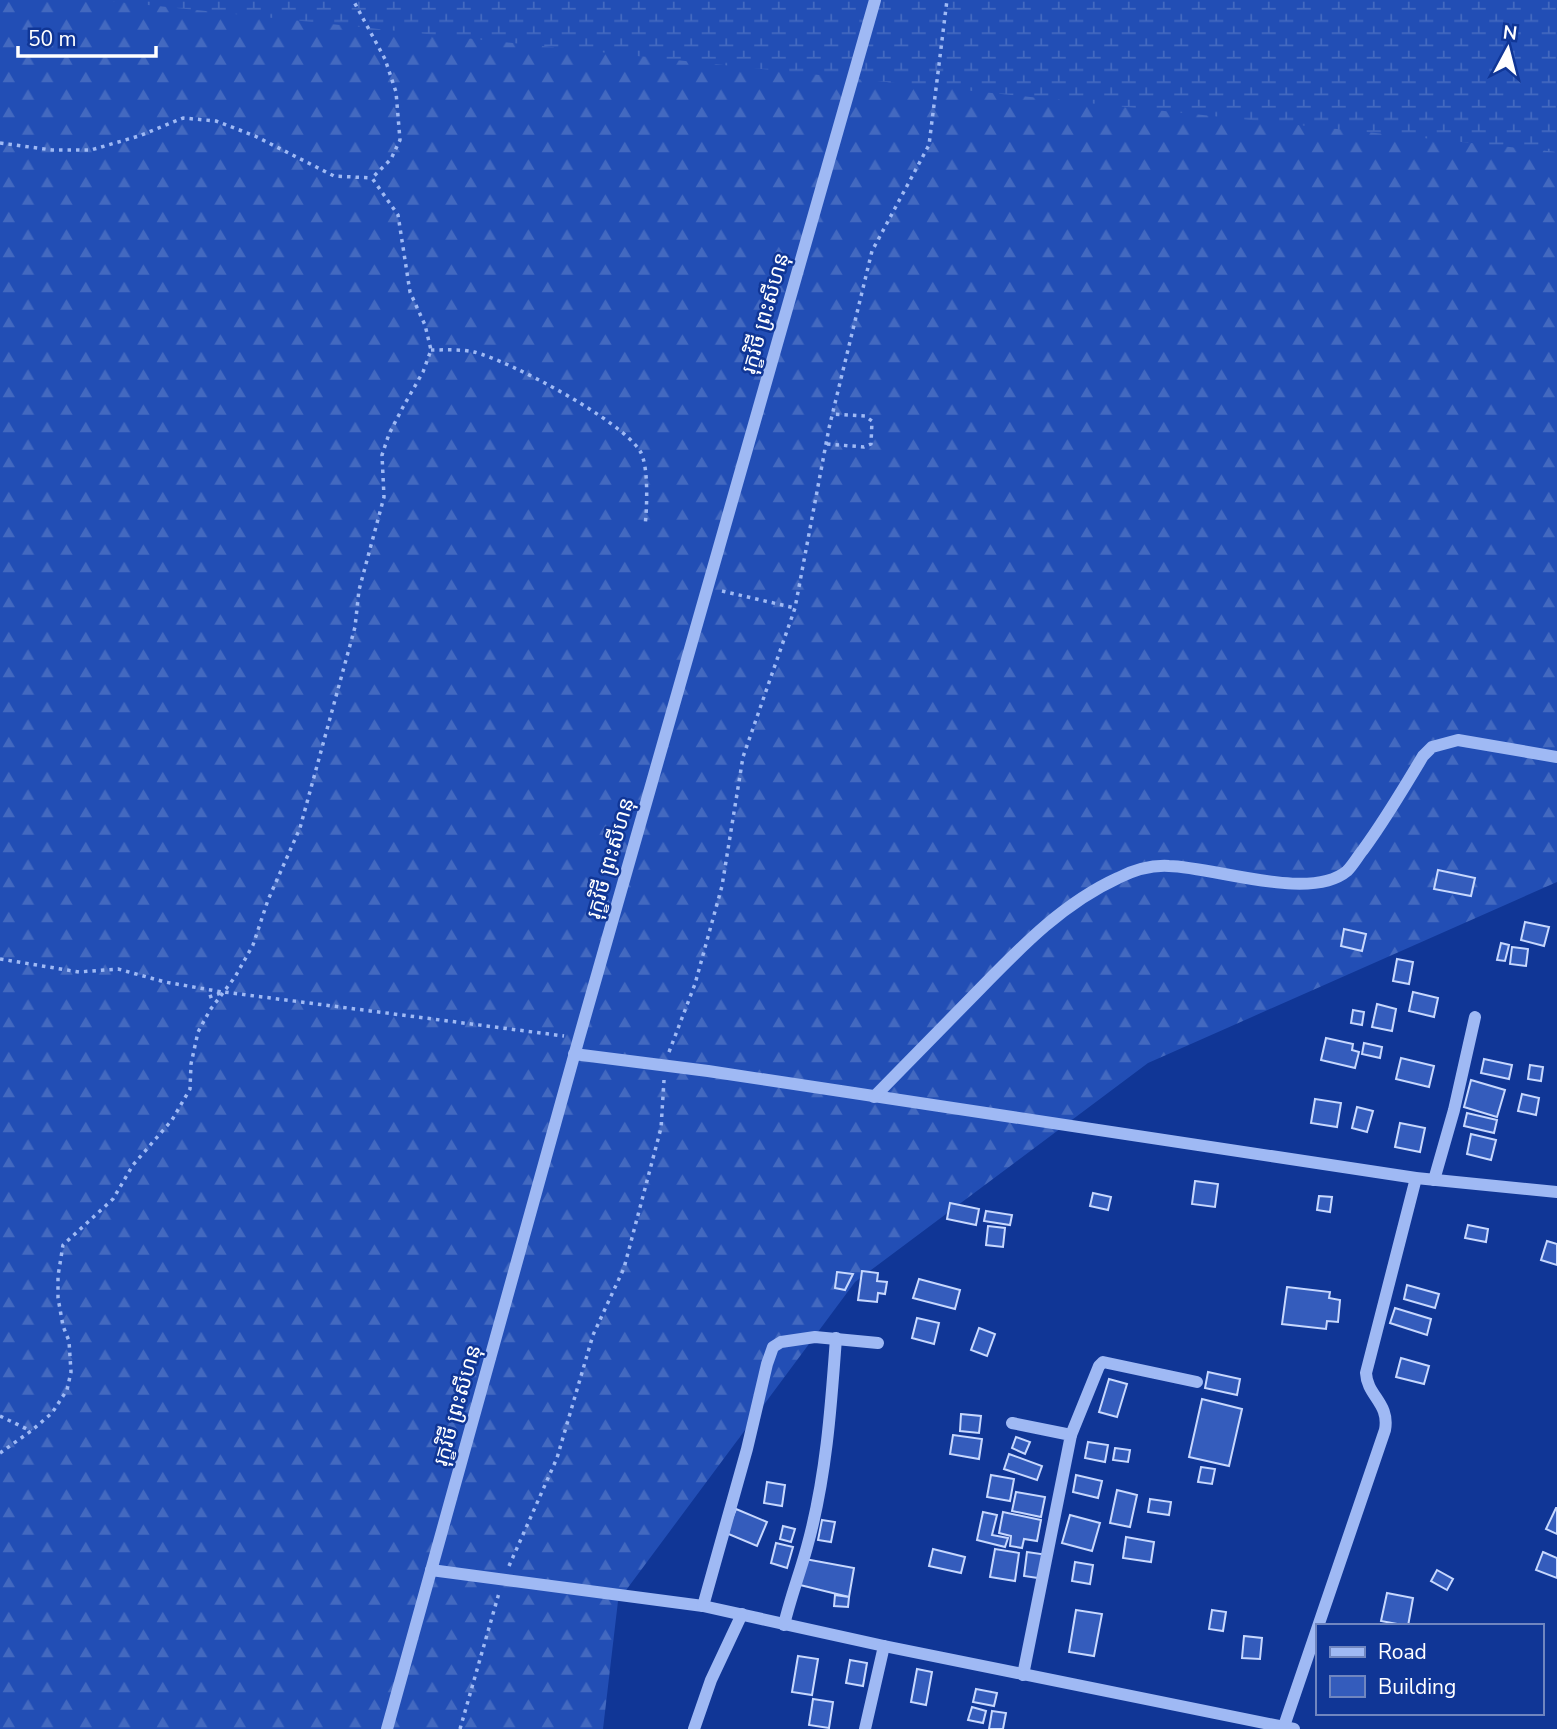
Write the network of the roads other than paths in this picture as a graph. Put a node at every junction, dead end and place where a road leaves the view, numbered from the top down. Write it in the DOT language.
graph roads {
  1 [pos="875,0"];
  2 [pos="1557,757"];
  3 [pos="1475,1017"];
  4 [pos="574,1054"];
  5 [pos="874,1097"];
  6 [pos="1416,1178"];
  7 [pos="1434,1180"];
  8 [pos="1557,1192"];
  9 [pos="836,1338"];
  10 [pos="878,1343"];
  11 [pos="1196,1381"];
  12 [pos="1012,1423"];
  13 [pos="1071,1435"];
  14 [pos="431,1570"];
  15 [pos="704,1606"];
  16 [pos="742,1614"];
  17 [pos="1321,1624"];
  18 [pos="784,1625"];
  19 [pos="1316,1638"];
  20 [pos="884,1646"];
  21 [pos="1023,1675"];
  22 [pos="1286,1728"];
  23 [pos="387,1729"];
  24 [pos="694,1729"];
  25 [pos="865,1729"];
  1 -- 4 [label="street, រុក្ខវិថី ព្រះសីហនុ"];
  2 -- 5 [label="street"];
  3 -- 7 [label="street"];
  4 -- 5 [label="street"];
  4 -- 14 [label="street, រុក្ខវិថី ព្រះសីហនុ"];
  5 -- 6 [label="street"];
  6 -- 7 [label="street"];
  6 -- 17 [label="street"];
  7 -- 8 [label="street"];
  9 -- 10 [label="street"];
  9 -- 15 [label="street"];
  9 -- 18 [label="street"];
  11 -- 13 [label="street"];
  12 -- 13 [label="street"];
  13 -- 21 [label="street"];
  14 -- 15 [label="street"];
  14 -- 23 [label="street, រុក្ខវិថី ព្រះសីហនុ"];
  15 -- 16 [label="street"];
  16 -- 18 [label="street"];
  16 -- 24 [label="street"];
  18 -- 20 [label="street"];
  19 -- 22 [label="street"];
  20 -- 21 [label="street"];
  20 -- 25 [label="street"];
  21 -- 22 [label="street"];
}
